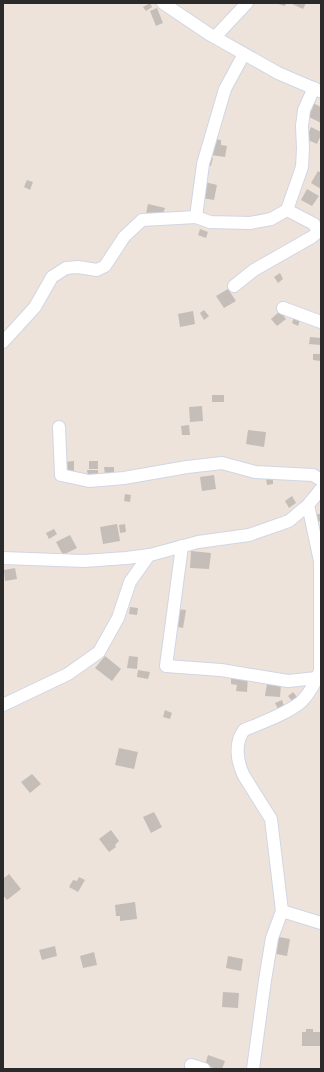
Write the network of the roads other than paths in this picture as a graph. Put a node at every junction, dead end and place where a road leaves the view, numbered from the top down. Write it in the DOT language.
graph roads {
  1 [pos="163,3"];
  2 [pos="247,3"];
  3 [pos="215,37"];
  4 [pos="244,54"];
  5 [pos="317,90"];
  6 [pos="286,210"];
  7 [pos="196,218"];
  8 [pos="234,286"];
  9 [pos="283,308"];
  10 [pos="321,322"];
  11 [pos="3,342"];
  12 [pos="58,427"];
  13 [pos="321,480"];
  14 [pos="321,489"];
  15 [pos="308,505"];
  16 [pos="182,546"];
  17 [pos="149,555"];
  18 [pos="3,558"];
  19 [pos="317,678"];
  20 [pos="3,705"];
  21 [pos="282,911"];
  22 [pos="321,923"];
  23 [pos="191,1065"];
  24 [pos="204,1069"];
  25 [pos="253,1069"];
  1 -- 3 [label="street"];
  2 -- 3 [label="street"];
  3 -- 4 [label="street"];
  4 -- 5 [label="street"];
  4 -- 7 [label="street"];
  5 -- 6 [label="street"];
  6 -- 7 [label="street"];
  6 -- 8 [label="street"];
  7 -- 11 [label="street"];
  9 -- 10 [label="street"];
  12 -- 13 [label="street"];
  14 -- 15 [label="street"];
  15 -- 16 [label="street"];
  15 -- 19 [label="street"];
  16 -- 17 [label="street"];
  16 -- 19 [label="street"];
  17 -- 18 [label="street"];
  17 -- 20 [label="street"];
  19 -- 21 [label="street"];
  21 -- 22 [label="street"];
  21 -- 25 [label="street"];
  23 -- 24 [label="street"];
}
